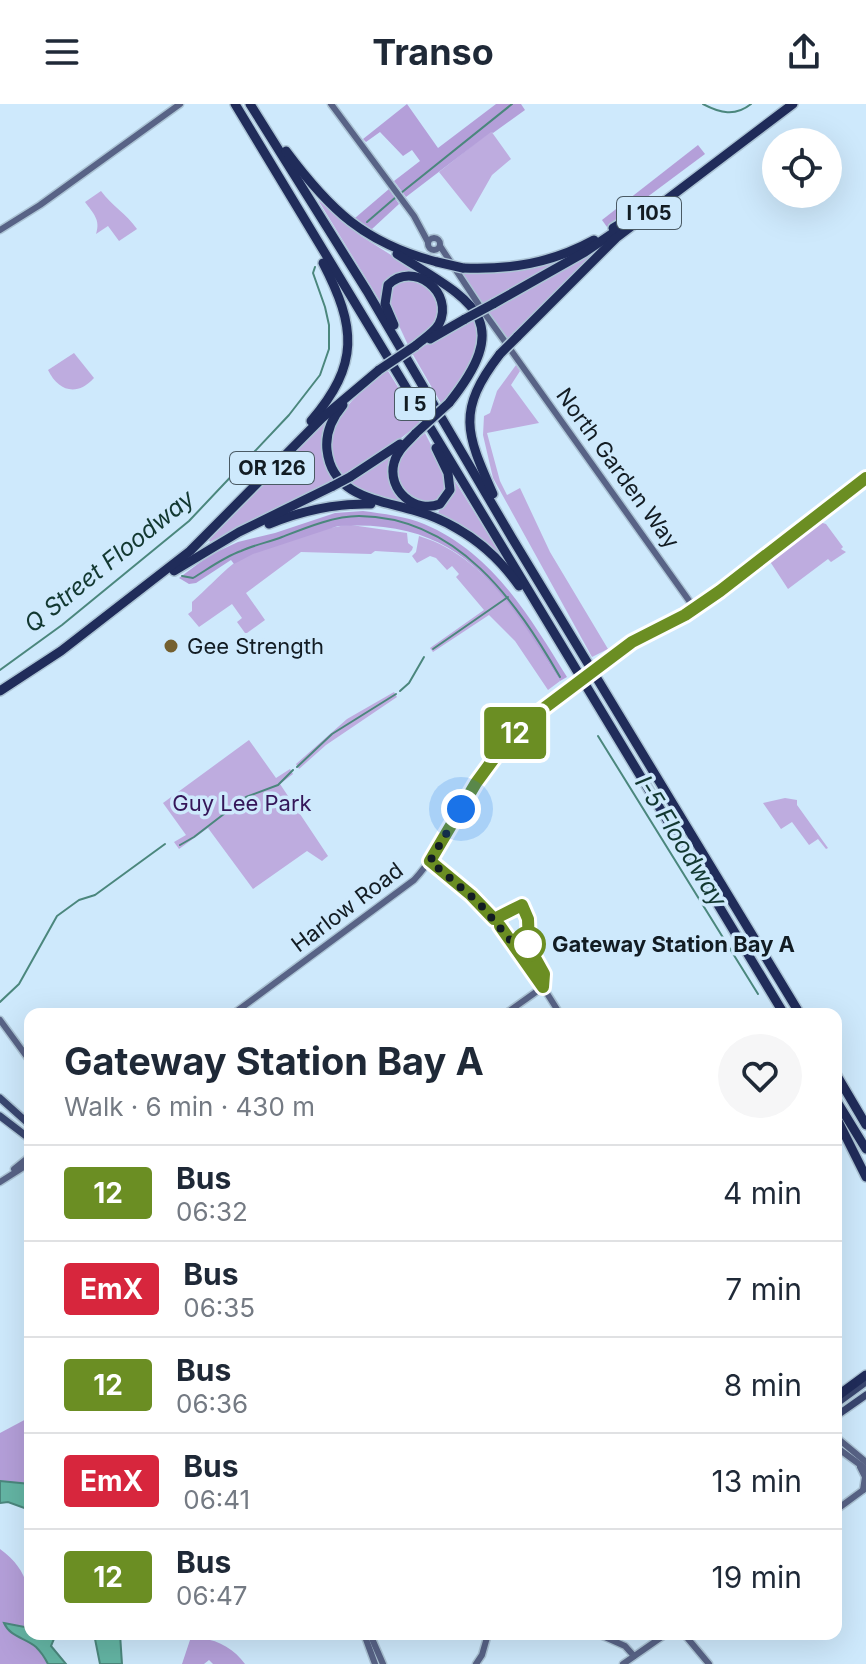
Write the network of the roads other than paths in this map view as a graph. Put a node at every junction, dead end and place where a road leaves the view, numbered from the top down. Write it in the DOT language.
graph roads {
  1 [pos="180,104"];
  2 [pos="235,104"];
  3 [pos="251,104"];
  4 [pos="331,104"];
  5 [pos="784,104"];
  6 [pos="793,104"];
  7 [pos="646,208"];
  8 [pos="301,216"];
  9 [pos="0,229"];
  10 [pos="366,234"];
  11 [pos="457,270"];
  12 [pos="483,311"];
  13 [pos="415,346"];
  14 [pos="500,354"];
  15 [pos="414,368"];
  16 [pos="379,370"];
  17 [pos="412,399"];
  18 [pos="449,403"];
  19 [pos="416,433"];
  20 [pos="266,474"];
  21 [pos="866,478"];
  22 [pos="387,504"];
  23 [pos="512,538"];
  24 [pos="206,550"];
  25 [pos="695,609"];
  26 [pos="567,655"];
  27 [pos="0,691"];
  28 [pos="0,697"];
  29 [pos="430,861"];
  30 [pos="543,987"];
  31 [pos="241,1008"];
  32 [pos="513,1008"];
  33 [pos="556,1008"];
  34 [pos="780,1008"];
  35 [pos="796,1008"];
  36 [pos="0,1020"];
  37 [pos="24,1053"];
  38 [pos="842,1084"];
  39 [pos="0,1098"];
  40 [pos="842,1110"];
  41 [pos="0,1116"];
  42 [pos="24,1120"];
  43 [pos="864,1120"];
  44 [pos="842,1129"];
  45 [pos="24,1134"];
  46 [pos="866,1149"];
  47 [pos="855,1155"];
  48 [pos="24,1161"];
  49 [pos="24,1167"];
  50 [pos="7,1177"];
  51 [pos="866,1177"];
  52 [pos="0,1182"];
  53 [pos="866,1185"];
  54 [pos="866,1375"];
  55 [pos="866,1382"];
  56 [pos="866,1395"];
  57 [pos="842,1397"];
  58 [pos="842,1398"];
  59 [pos="842,1412"];
  60 [pos="842,1442"];
  61 [pos="842,1452"];
  62 [pos="866,1462"];
  63 [pos="858,1464"];
  64 [pos="866,1469"];
  65 [pos="862,1491"];
  66 [pos="842,1506"];
  67 [pos="369,1640"];
  68 [pos="370,1640"];
  69 [pos="486,1640"];
  70 [pos="613,1640"];
  71 [pos="690,1640"];
  72 [pos="656,1641"];
  73 [pos="634,1656"];
  74 [pos="375,1664"];
  75 [pos="383,1664"];
  76 [pos="476,1664"];
  77 [pos="623,1664"];
  78 [pos="709,1664"];
  1 -- 9 [label="main road"];
  2 -- 8 [label="highway, I 5"];
  3 -- 10 [label="highway"];
  3 -- 15 [label="highway, I 5"];
  4 -- 11 [label="main road"];
  5 -- 7 [label="highway, I 105"];
  6 -- 14 [label="highway, I 105, bridge"];
  7 -- 11 [label="highway"];
  7 -- 13 [label="highway, I 105, bridge"];
  8 -- 17 [label="highway, I 5"];
  8 -- 20 [label="highway"];
  10 -- 11 [label="highway, bridge"];
  10 -- 18 [label="highway"];
  11 -- 11 [label="main road"];
  12 -- 25 [label="main road, North Garden Way"];
  13 -- 15 [label="highway"];
  13 -- 16 [label="highway, I 105, bridge"];
  14 -- 18 [label="highway, I 105"];
  14 -- 23 [label="highway"];
  15 -- 23 [label="highway, I 5"];
  16 -- 20 [label="highway, OR 126"];
  16 -- 22 [label="highway"];
  17 -- 19 [label="highway"];
  17 -- 26 [label="highway, I 5"];
  18 -- 19 [label="highway, I 105, bridge"];
  19 -- 24 [label="highway, OR 126, bridge"];
  20 -- 27 [label="highway, OR 126"];
  21 -- 25 [label="main road, Harlow Road"];
  22 -- 24 [label="highway"];
  22 -- 26 [label="highway"];
  23 -- 35 [label="highway, I 5"];
  24 -- 28 [label="highway, OR 126"];
  25 -- 29 [label="main road, Harlow Road, bridge"];
  26 -- 34 [label="highway, I 5"];
  29 -- 30 [label="main road"];
  29 -- 31 [label="main road, Harlow Road"];
  30 -- 32 [label="main road"];
  30 -- 33 [label="main road"];
  36 -- 37 [label="main road"];
  38 -- 43 [label="highway"];
  39 -- 42 [label="main road"];
  40 -- 46 [label="highway"];
  41 -- 45 [label="main road"];
  44 -- 47 [label="highway"];
  47 -- 51 [label="highway"];
  47 -- 53 [label="highway"];
  48 -- 50 [label="main road"];
  49 -- 50 [label="main road"];
  50 -- 52 [label="main road"];
  54 -- 57 [label="highway"];
  55 -- 58 [label="main road"];
  56 -- 59 [label="main road"];
  60 -- 62 [label="main road"];
  61 -- 63 [label="main road"];
  63 -- 64 [label="main road"];
  63 -- 65 [label="main road"];
  65 -- 66 [label="main road"];
  67 -- 74 [label="main road"];
  68 -- 75 [label="main road"];
  69 -- 76 [label="main road"];
  70 -- 73 [label="main road"];
  71 -- 78 [label="main road"];
  72 -- 73 [label="main road"];
  73 -- 77 [label="main road"];
}
